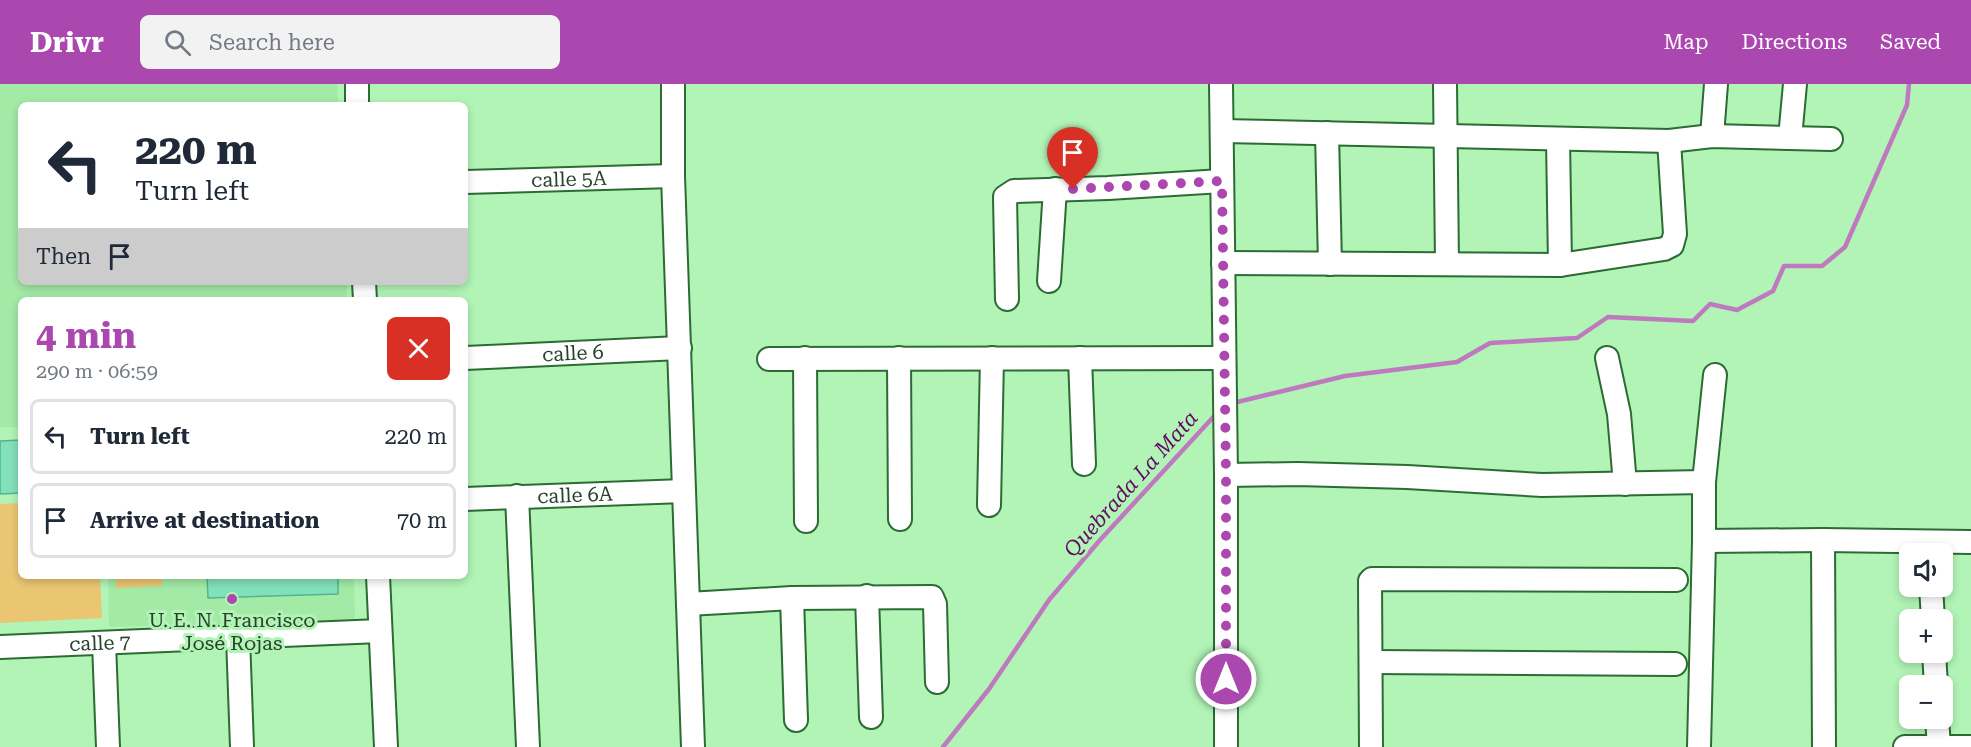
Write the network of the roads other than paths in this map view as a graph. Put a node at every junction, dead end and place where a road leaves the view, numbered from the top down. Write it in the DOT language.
graph roads {
  1 [pos="357,84"];
  2 [pos="673,84"];
  3 [pos="1221,84"];
  4 [pos="1445,84"];
  5 [pos="1716,84"];
  6 [pos="1795,84"];
  7 [pos="357,102"];
  8 [pos="1222,131"];
  9 [pos="1326,133"];
  10 [pos="1445,136"];
  11 [pos="1713,136"];
  12 [pos="1791,138"];
  13 [pos="1558,139"];
  14 [pos="1830,139"];
  15 [pos="1669,141"];
  16 [pos="673,176"];
  17 [pos="1222,181"];
  18 [pos="468,182"];
  19 [pos="1055,189"];
  20 [pos="1223,263"];
  21 [pos="1330,264"];
  22 [pos="1447,264"];
  23 [pos="1560,265"];
  24 [pos="1048,281"];
  25 [pos="1007,299"];
  26 [pos="680,348"];
  27 [pos="468,358"];
  28 [pos="769,358"];
  29 [pos="805,358"];
  30 [pos="899,358"];
  31 [pos="992,358"];
  32 [pos="1080,358"];
  33 [pos="1224,358"];
  34 [pos="1607,358"];
  35 [pos="1714,375"];
  36 [pos="1084,464"];
  37 [pos="1226,475"];
  38 [pos="1704,482"];
  39 [pos="1625,483"];
  40 [pos="684,491"];
  41 [pos="517,496"];
  42 [pos="468,499"];
  43 [pos="989,505"];
  44 [pos="900,519"];
  45 [pos="806,521"];
  46 [pos="1823,540"];
  47 [pos="1704,542"];
  48 [pos="1971,542"];
  49 [pos="1953,544"];
  50 [pos="1899,545"];
  51 [pos="378,579"];
  52 [pos="1676,580"];
  53 [pos="867,596"];
  54 [pos="792,598"];
  55 [pos="688,604"];
  56 [pos="380,631"];
  57 [pos="238,637"];
  58 [pos="104,643"];
  59 [pos="0,647"];
  60 [pos="1371,662"];
  61 [pos="1675,664"];
  62 [pos="937,682"];
  63 [pos="871,717"];
  64 [pos="796,720"];
  65 [pos="1938,729"];
  66 [pos="108,747"];
  67 [pos="242,747"];
  68 [pos="386,747"];
  69 [pos="528,747"];
  70 [pos="693,747"];
  71 [pos="1226,747"];
  72 [pos="1371,747"];
  73 [pos="1699,747"];
  74 [pos="1824,747"];
  75 [pos="1905,747"];
  76 [pos="1939,747"];
  77 [pos="1971,747"];
  1 -- 7 [label="street"];
  2 -- 16 [label="street"];
  3 -- 8 [label="street"];
  4 -- 10 [label="street"];
  5 -- 11 [label="street"];
  6 -- 12 [label="street"];
  8 -- 9 [label="street"];
  8 -- 17 [label="street"];
  9 -- 10 [label="street"];
  9 -- 21 [label="street"];
  10 -- 13 [label="street"];
  10 -- 22 [label="street"];
  11 -- 12 [label="street"];
  11 -- 15 [label="street"];
  12 -- 14 [label="street"];
  13 -- 15 [label="street"];
  13 -- 23 [label="street"];
  15 -- 23 [label="street"];
  16 -- 18 [label="street, calle 5A"];
  16 -- 26 [label="street"];
  17 -- 19 [label="street"];
  17 -- 20 [label="street"];
  19 -- 24 [label="street"];
  19 -- 25 [label="street"];
  20 -- 21 [label="street"];
  20 -- 33 [label="street"];
  21 -- 22 [label="street"];
  22 -- 23 [label="street"];
  26 -- 27 [label="street, calle 6"];
  26 -- 40 [label="street"];
  28 -- 29 [label="street"];
  29 -- 30 [label="street"];
  29 -- 45 [label="street"];
  30 -- 31 [label="street"];
  30 -- 44 [label="street"];
  31 -- 32 [label="street"];
  31 -- 43 [label="street"];
  32 -- 33 [label="street"];
  32 -- 36 [label="street"];
  33 -- 37 [label="street"];
  34 -- 39 [label="street"];
  35 -- 38 [label="street"];
  37 -- 39 [label="street"];
  37 -- 71 [label="street"];
  38 -- 39 [label="street"];
  38 -- 47 [label="street"];
  40 -- 41 [label="street, calle 6A"];
  40 -- 55 [label="street"];
  41 -- 42 [label="street, calle 6A"];
  41 -- 69 [label="street"];
  46 -- 47 [label="street"];
  46 -- 50 [label="street"];
  46 -- 74 [label="street"];
  47 -- 73 [label="street"];
  48 -- 49 [label="street"];
  51 -- 56 [label="street"];
  52 -- 60 [label="street"];
  53 -- 54 [label="street"];
  53 -- 62 [label="street"];
  53 -- 63 [label="street"];
  54 -- 55 [label="street"];
  54 -- 64 [label="street"];
  55 -- 70 [label="street"];
  56 -- 57 [label="street, calle 7"];
  56 -- 68 [label="street"];
  57 -- 58 [label="street, calle 7"];
  57 -- 67 [label="street"];
  58 -- 59 [label="street, calle 7"];
  58 -- 66 [label="street"];
  60 -- 61 [label="street"];
  60 -- 72 [label="street"];
  65 -- 76 [label="street"];
  75 -- 76 [label="street"];
  76 -- 77 [label="street"];
}
